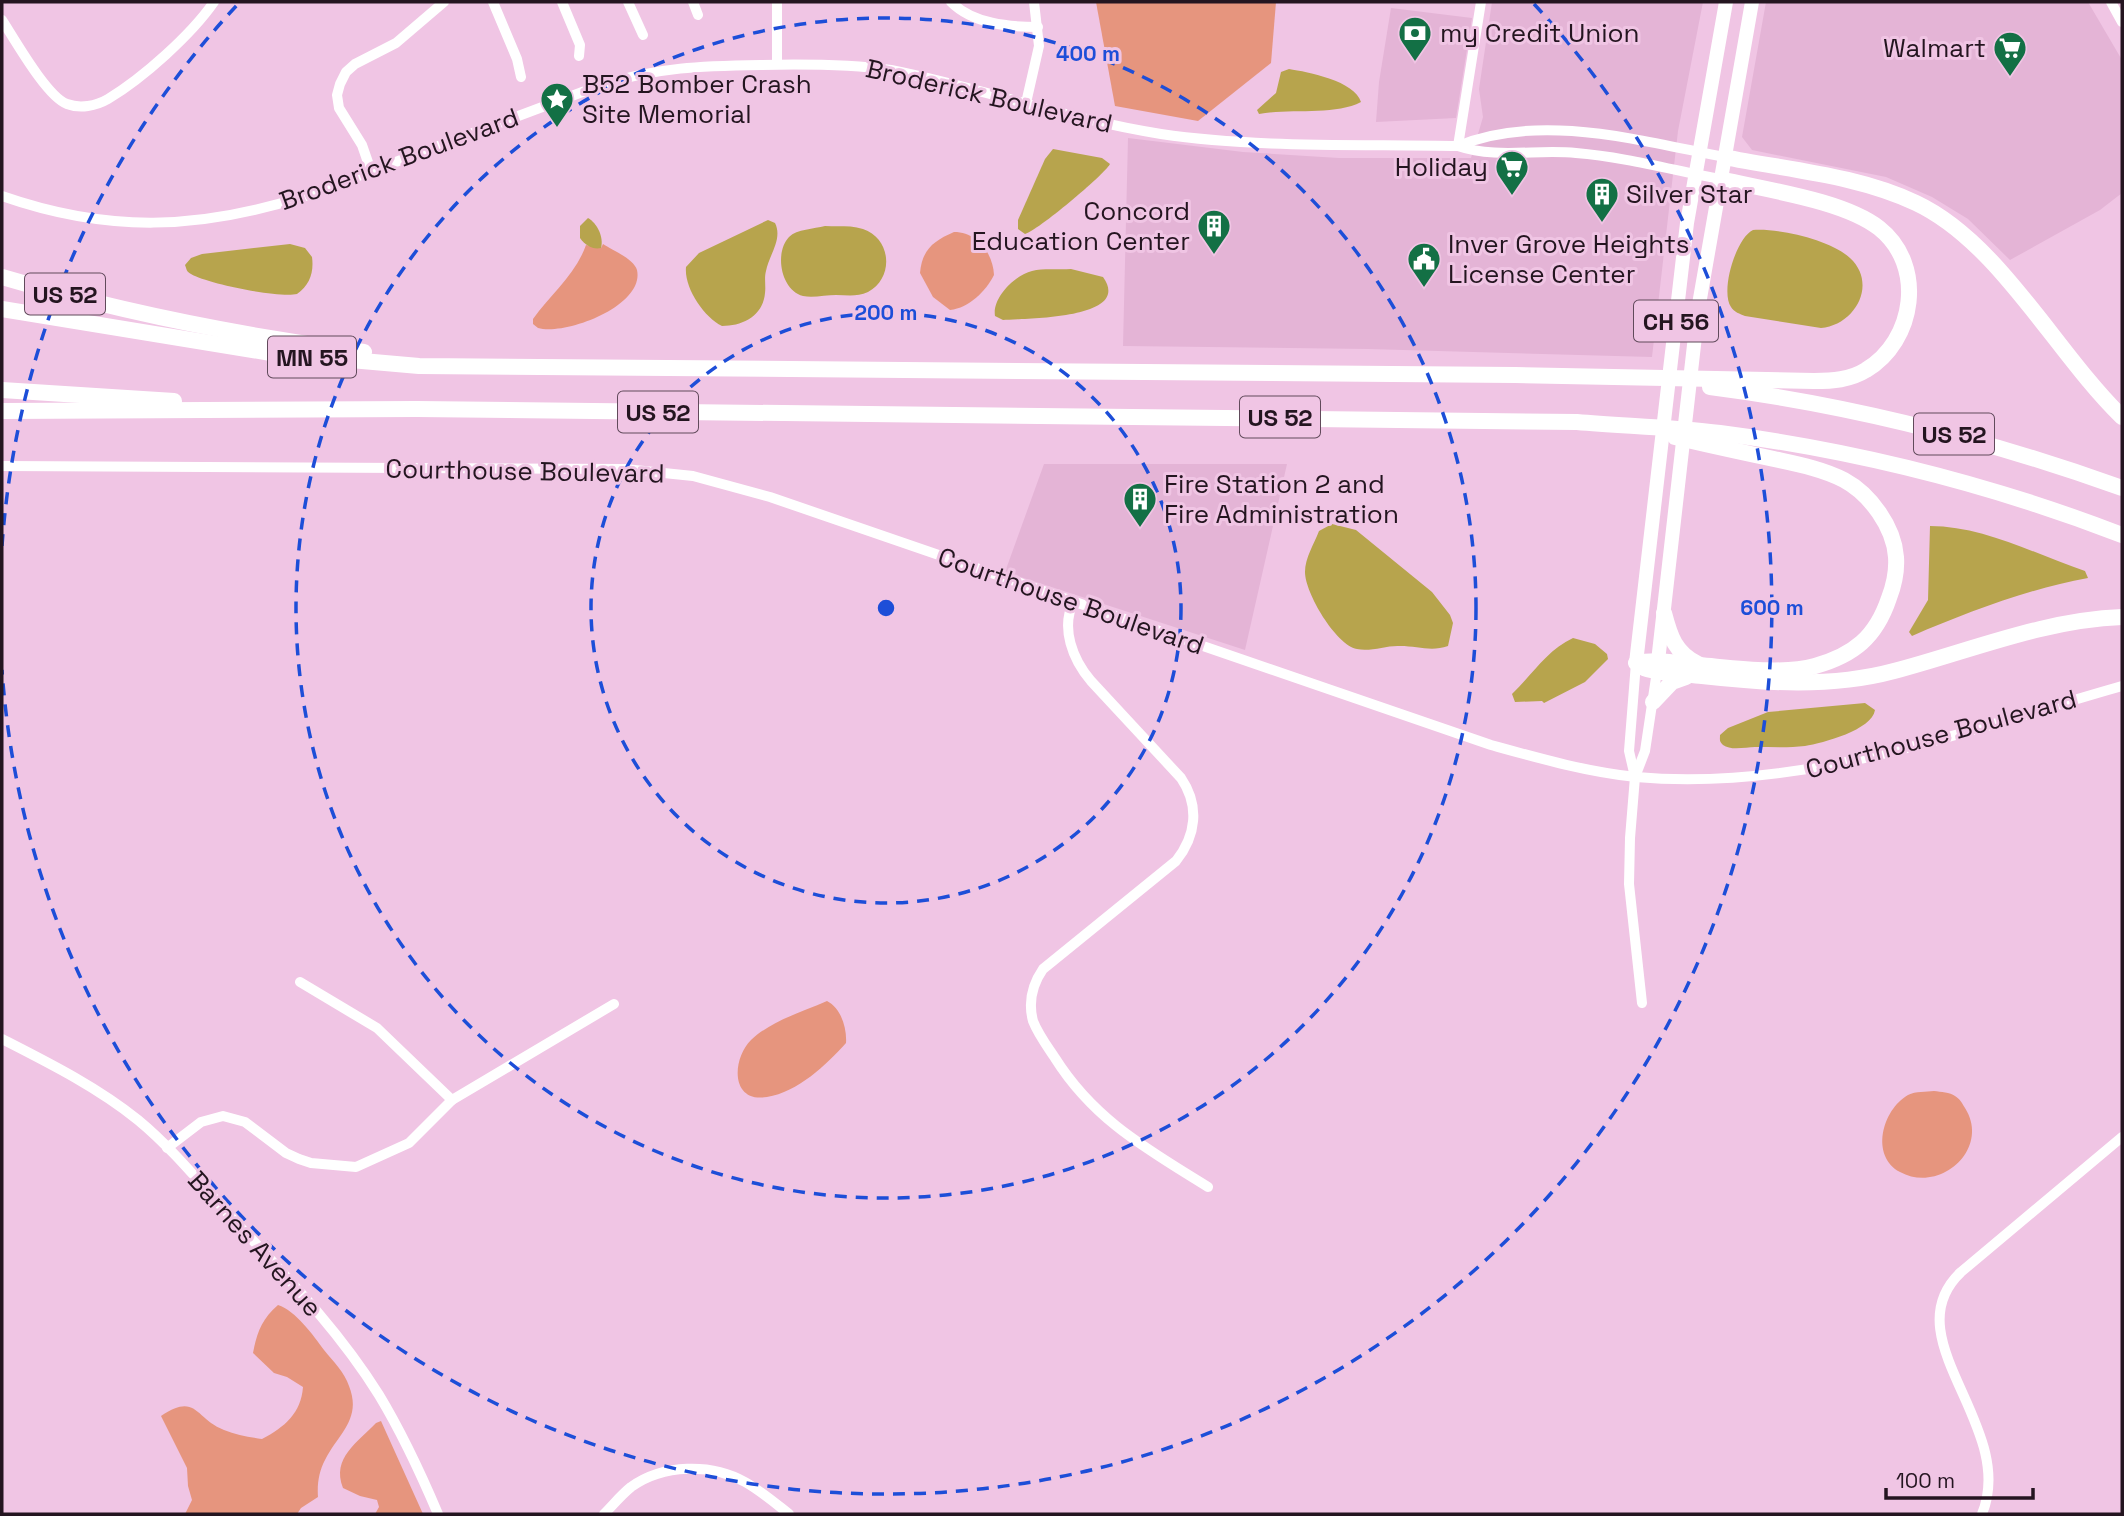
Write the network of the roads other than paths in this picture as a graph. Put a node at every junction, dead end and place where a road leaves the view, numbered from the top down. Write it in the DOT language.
graph roads {
  1 [pos="214,2"];
  2 [pos="444,2"];
  3 [pos="493,2"];
  4 [pos="562,2"];
  5 [pos="628,2"];
  6 [pos="693,2"];
  7 [pos="777,2"];
  8 [pos="951,2"];
  9 [pos="1034,2"];
  10 [pos="1481,2"];
  11 [pos="1726,2"];
  12 [pos="1752,2"];
  13 [pos="2111,2"];
  14 [pos="698,15"];
  15 [pos="2,20"];
  16 [pos="2122,22"];
  17 [pos="1038,27"];
  18 [pos="643,36"];
  19 [pos="579,57"];
  20 [pos="777,64"];
  21 [pos="521,77"];
  22 [pos="1026,103"];
  23 [pos="1458,146"];
  24 [pos="1699,152"];
  25 [pos="1724,157"];
  26 [pos="371,171"];
  27 [pos="1695,174"];
  28 [pos="1720,179"];
  29 [pos="2,196"];
  30 [pos="2,277"];
  31 [pos="2,309"];
  32 [pos="499,366"];
  33 [pos="1726,384"];
  34 [pos="2,390"];
  35 [pos="334,409"];
  36 [pos="2,411"];
  37 [pos="2122,417"];
  38 [pos="1718,440"];
  39 [pos="2,466"];
  40 [pos="2122,488"];
  41 [pos="2122,535"];
  42 [pos="1074,601"];
  43 [pos="1664,613"];
  44 [pos="2122,617"];
  45 [pos="1636,663"];
  46 [pos="1657,666"];
  47 [pos="1698,671"];
  48 [pos="2122,686"];
  49 [pos="1653,702"];
  50 [pos="1635,777"];
  51 [pos="300,982"];
  52 [pos="1642,1003"];
  53 [pos="614,1004"];
  54 [pos="2,1039"];
  55 [pos="452,1100"];
  56 [pos="2122,1137"];
  57 [pos="167,1147"];
  58 [pos="1208,1186"];
  59 [pos="438,1514"];
  60 [pos="604,1514"];
  61 [pos="789,1514"];
  62 [pos="1982,1514"];
  1 -- 15 [label="street"];
  2 -- 26 [label="street"];
  3 -- 21 [label="street"];
  4 -- 19 [label="street"];
  5 -- 18 [label="street"];
  6 -- 14 [label="street"];
  7 -- 20 [label="street"];
  8 -- 17 [label="street"];
  9 -- 17 [label="street"];
  10 -- 23 [label="street"];
  11 -- 24 [label="main road, CH 56"];
  12 -- 25 [label="main road, CH 56"];
  13 -- 16 [label="street"];
  17 -- 22 [label="street"];
  20 -- 22 [label="street, Broderick Boulevard"];
  20 -- 26 [label="street, Broderick Boulevard"];
  22 -- 23 [label="street, Broderick Boulevard"];
  23 -- 24 [label="street, Broderick Boulevard"];
  23 -- 27 [label="street, Broderick Boulevard"];
  24 -- 25 [label="street, Broderick Boulevard"];
  24 -- 27 [label="main road, CH 56"];
  25 -- 28 [label="main road, CH 56"];
  25 -- 37 [label="highway"];
  26 -- 29 [label="street, Broderick Boulevard"];
  27 -- 28 [label="street, Broderick Boulevard"];
  27 -- 45 [label="main road, CH 56"];
  28 -- 33 [label="highway"];
  28 -- 43 [label="main road, CH 56"];
  30 -- 32 [label="highway, US 52"];
  31 -- 32 [label="highway, MN 55"];
  32 -- 33 [label="highway, US 52"];
  33 -- 40 [label="highway, US 52"];
  34 -- 35 [label="highway, US 52"];
  35 -- 36 [label="highway, MN 55"];
  35 -- 38 [label="highway, US 52"];
  38 -- 41 [label="highway, US 52"];
  38 -- 47 [label="highway"];
  39 -- 42 [label="street, Courthouse Boulevard"];
  42 -- 50 [label="street, Courthouse Boulevard"];
  42 -- 58 [label="street"];
  43 -- 46 [label="main road, CH 56"];
  43 -- 47 [label="highway"];
  44 -- 47 [label="highway"];
  45 -- 46 [label="highway"];
  45 -- 50 [label="street"];
  46 -- 47 [label="highway"];
  46 -- 49 [label="street"];
  47 -- 49 [label="highway"];
  48 -- 50 [label="street, Courthouse Boulevard"];
  49 -- 50 [label="street"];
  50 -- 52 [label="street"];
  51 -- 55 [label="street"];
  53 -- 55 [label="street"];
  54 -- 57 [label="street, Barnes Avenue"];
  55 -- 57 [label="street"];
  56 -- 62 [label="street"];
  57 -- 59 [label="street, Barnes Avenue"];
  60 -- 61 [label="street"];
}
